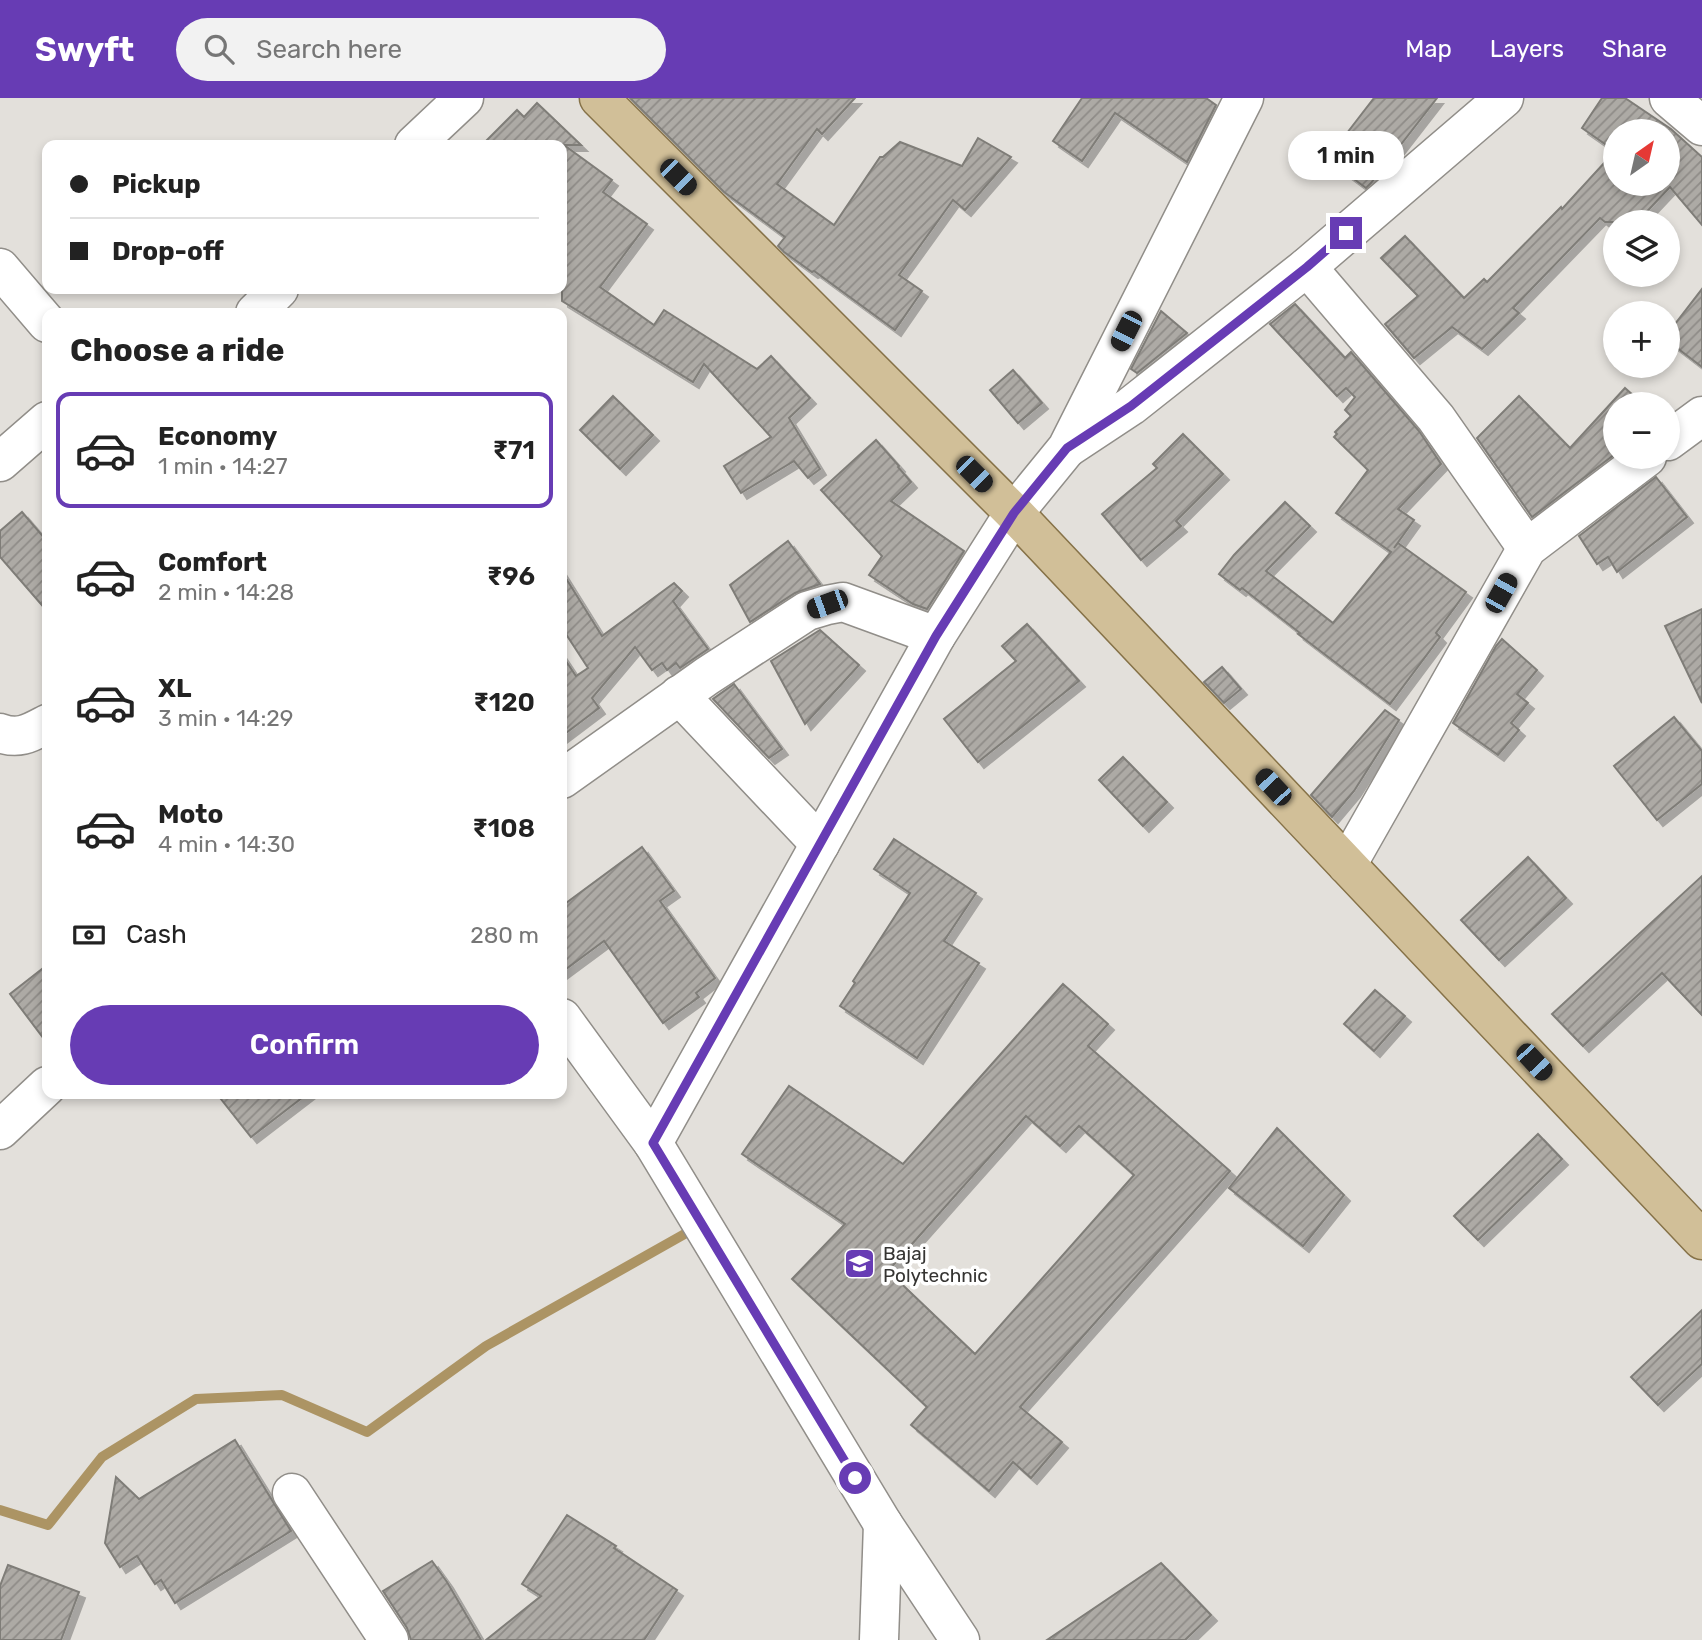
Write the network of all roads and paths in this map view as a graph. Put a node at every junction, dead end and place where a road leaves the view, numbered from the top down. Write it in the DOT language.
graph roads {
  1 [pos="464,98"];
  2 [pos="599,98"];
  3 [pos="1244,98"];
  4 [pos="1504,98"];
  5 [pos="1669,98"];
  6 [pos="1702,126"];
  7 [pos="419,140"];
  8 [pos="1307,267"];
  9 [pos="0,268"];
  10 [pos="274,294"];
  11 [pos="260,308"];
  12 [pos="42,317"];
  13 [pos="1702,416"];
  14 [pos="42,425"];
  15 [pos="1680,433"];
  16 [pos="1067,448"];
  17 [pos="0,462"];
  18 [pos="1631,469"];
  19 [pos="1014,513"];
  20 [pos="1527,548"];
  21 [pos="936,636"];
  22 [pos="679,695"];
  23 [pos="42,726"];
  24 [pos="0,733"];
  25 [pos="567,775"];
  26 [pos="820,844"];
  27 [pos="1347,865"];
  28 [pos="567,1025"];
  29 [pos="42,1091"];
  30 [pos="0,1130"];
  31 [pos="653,1143"];
  32 [pos="1702,1240"];
  33 [pos="292,1493"];
  34 [pos="883,1524"];
  35 [pos="389,1640"];
  36 [pos="879,1640"];
  37 [pos="960,1640"];
  1 -- 7 [label="street"];
  2 -- 19 [label="main road"];
  3 -- 16 [label="street"];
  4 -- 8 [label="street"];
  5 -- 6 [label="street"];
  8 -- 16 [label="street"];
  8 -- 20 [label="street"];
  9 -- 12 [label="street"];
  10 -- 11 [label="street"];
  13 -- 15 [label="street"];
  14 -- 17 [label="street"];
  16 -- 19 [label="street"];
  18 -- 20 [label="street"];
  19 -- 21 [label="street"];
  19 -- 27 [label="main road"];
  20 -- 27 [label="street"];
  21 -- 22 [label="street"];
  21 -- 26 [label="street"];
  22 -- 25 [label="street"];
  22 -- 26 [label="street"];
  23 -- 24 [label="street"];
  26 -- 31 [label="street"];
  27 -- 32 [label="main road"];
  28 -- 31 [label="street"];
  29 -- 30 [label="street"];
  31 -- 34 [label="street"];
  33 -- 35 [label="street"];
  34 -- 36 [label="street"];
  34 -- 37 [label="street"];
}
